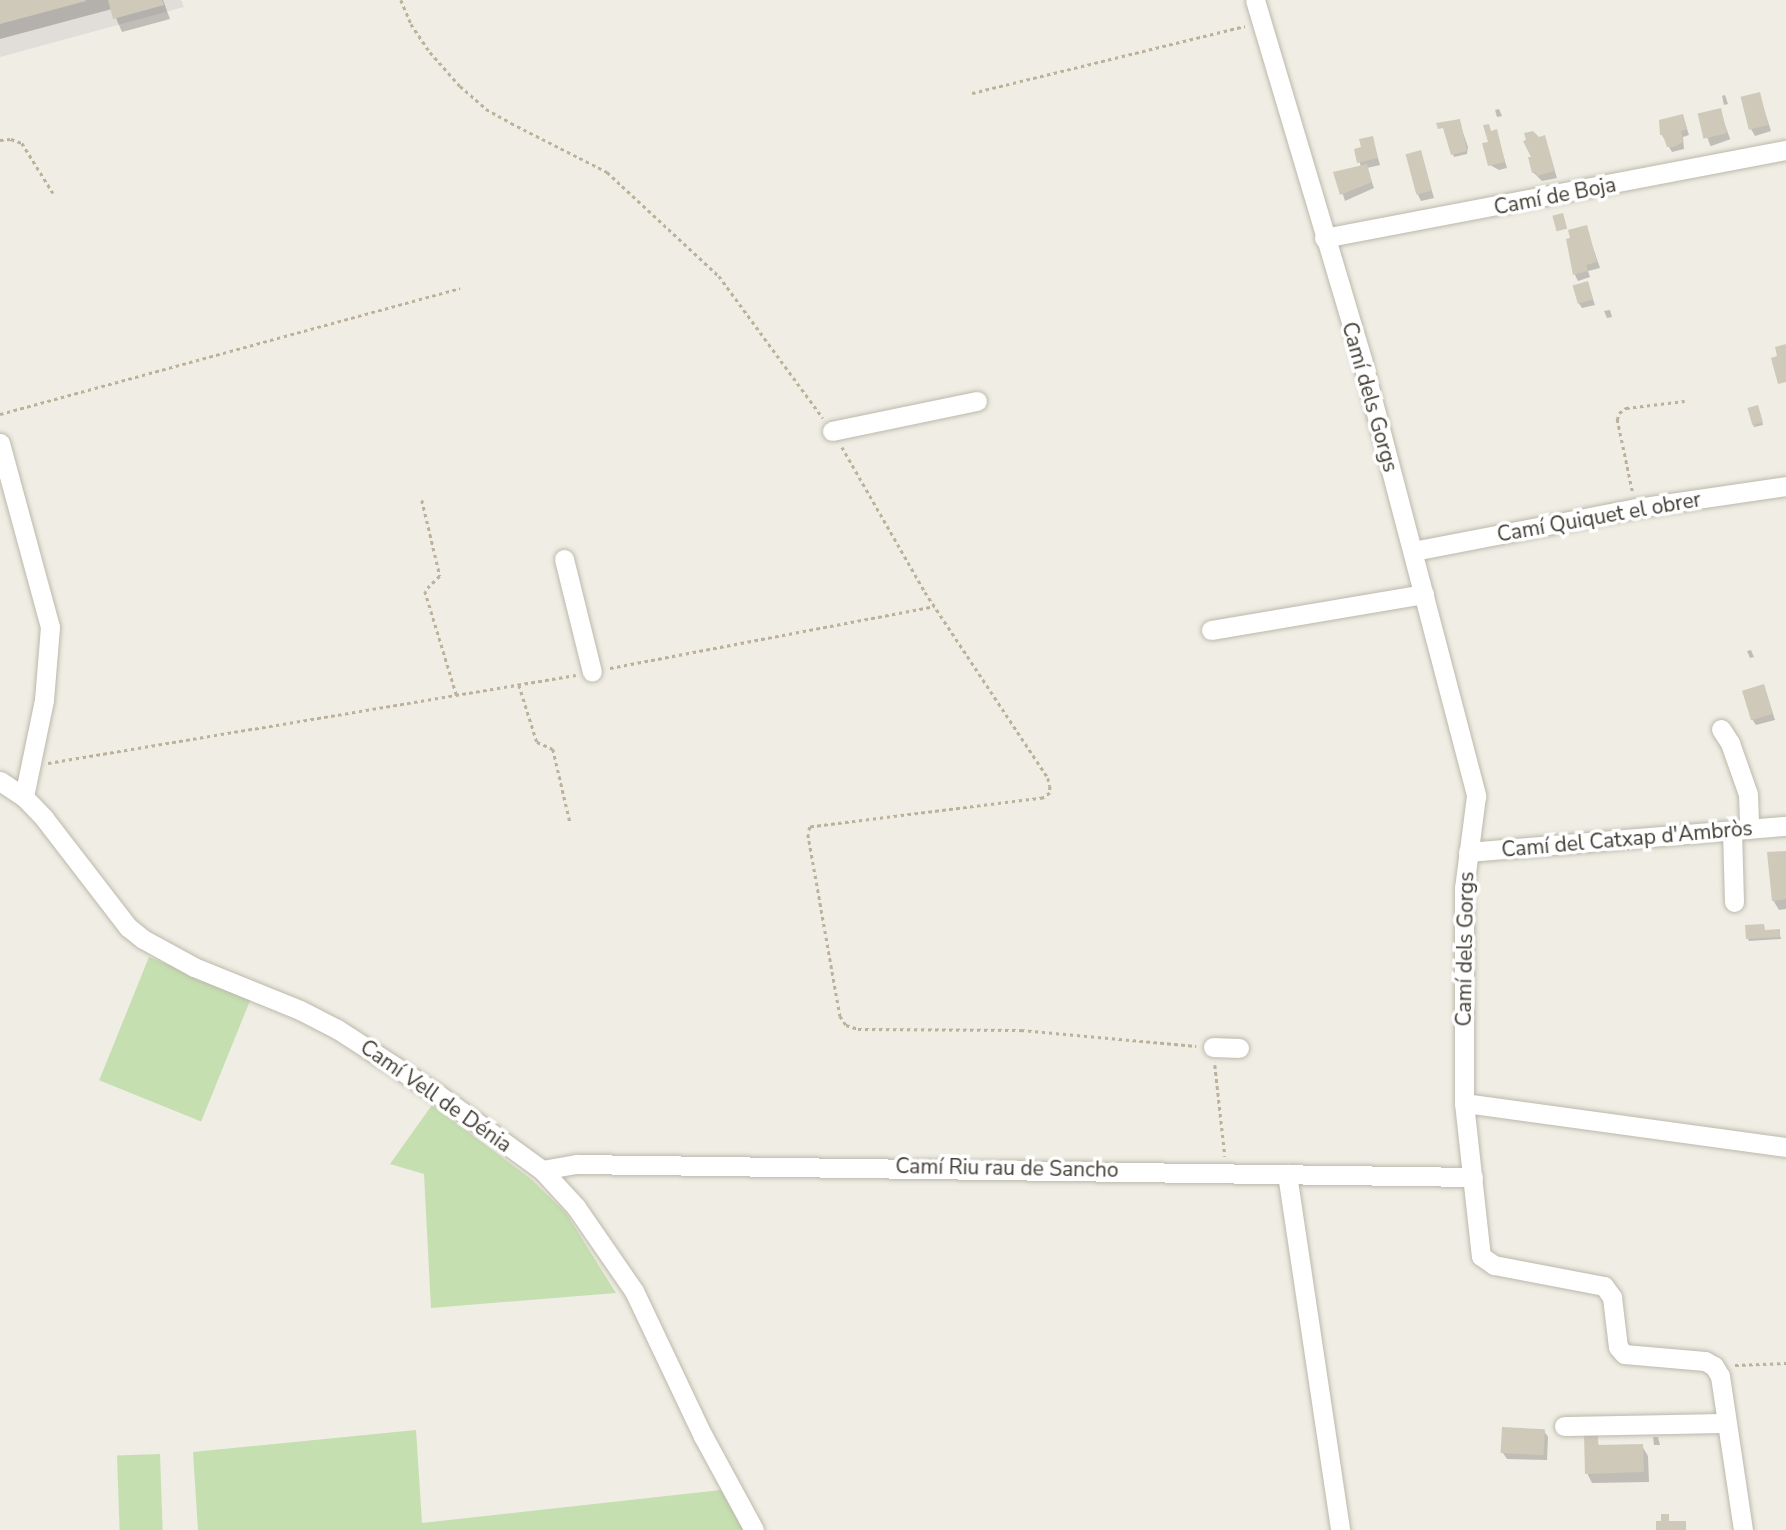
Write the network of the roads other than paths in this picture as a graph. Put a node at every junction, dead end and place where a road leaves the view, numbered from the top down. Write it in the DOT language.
graph roads {
  1 [pos="1255,0"];
  2 [pos="1786,150"];
  3 [pos="1324,238"];
  4 [pos="977,401"];
  5 [pos="832,431"];
  6 [pos="0,443"];
  7 [pos="1786,486"];
  8 [pos="1412,551"];
  9 [pos="564,559"];
  10 [pos="1424,594"];
  11 [pos="1211,630"];
  12 [pos="592,672"];
  13 [pos="1721,729"];
  14 [pos="0,781"];
  15 [pos="24,797"];
  16 [pos="1786,826"];
  17 [pos="1741,829"];
  18 [pos="1468,852"];
  19 [pos="1734,902"];
  20 [pos="1213,1047"];
  21 [pos="1239,1048"];
  22 [pos="1464,1103"];
  23 [pos="1786,1147"];
  24 [pos="542,1170"];
  25 [pos="1287,1174"];
  26 [pos="1472,1177"];
  27 [pos="1726,1423"];
  28 [pos="1564,1426"];
  29 [pos="754,1530"];
  30 [pos="1340,1530"];
  31 [pos="1743,1530"];
  1 -- 3 [label="street, Camí dels Gorgs"];
  2 -- 3 [label="street, Camí de Boja"];
  3 -- 8 [label="street, Camí dels Gorgs"];
  4 -- 5 [label="street"];
  6 -- 15 [label="street"];
  7 -- 8 [label="street, Camí Quiquet el obrer"];
  8 -- 10 [label="street, Camí dels Gorgs"];
  9 -- 12 [label="street"];
  10 -- 11 [label="street"];
  10 -- 18 [label="street, Camí dels Gorgs"];
  13 -- 17 [label="street"];
  14 -- 15 [label="street, Camí Vell de Dénia"];
  15 -- 24 [label="street, Camí Vell de Dénia"];
  16 -- 17 [label="street, Camí del Catxap d'Ambròs"];
  17 -- 18 [label="street, Camí del Catxap d'Ambròs"];
  17 -- 19 [label="street"];
  18 -- 22 [label="street, Camí dels Gorgs"];
  20 -- 21 [label="street"];
  22 -- 23 [label="street"];
  22 -- 26 [label="street, Camí dels Gorgs"];
  24 -- 25 [label="street, Camí Riu rau de Sancho"];
  24 -- 29 [label="street, Camí Vell de Dénia"];
  25 -- 26 [label="street, Camí Riu rau de Sancho"];
  25 -- 30 [label="street"];
  26 -- 27 [label="street, Camí dels Gorgs"];
  27 -- 28 [label="street"];
  27 -- 31 [label="street"];
}
